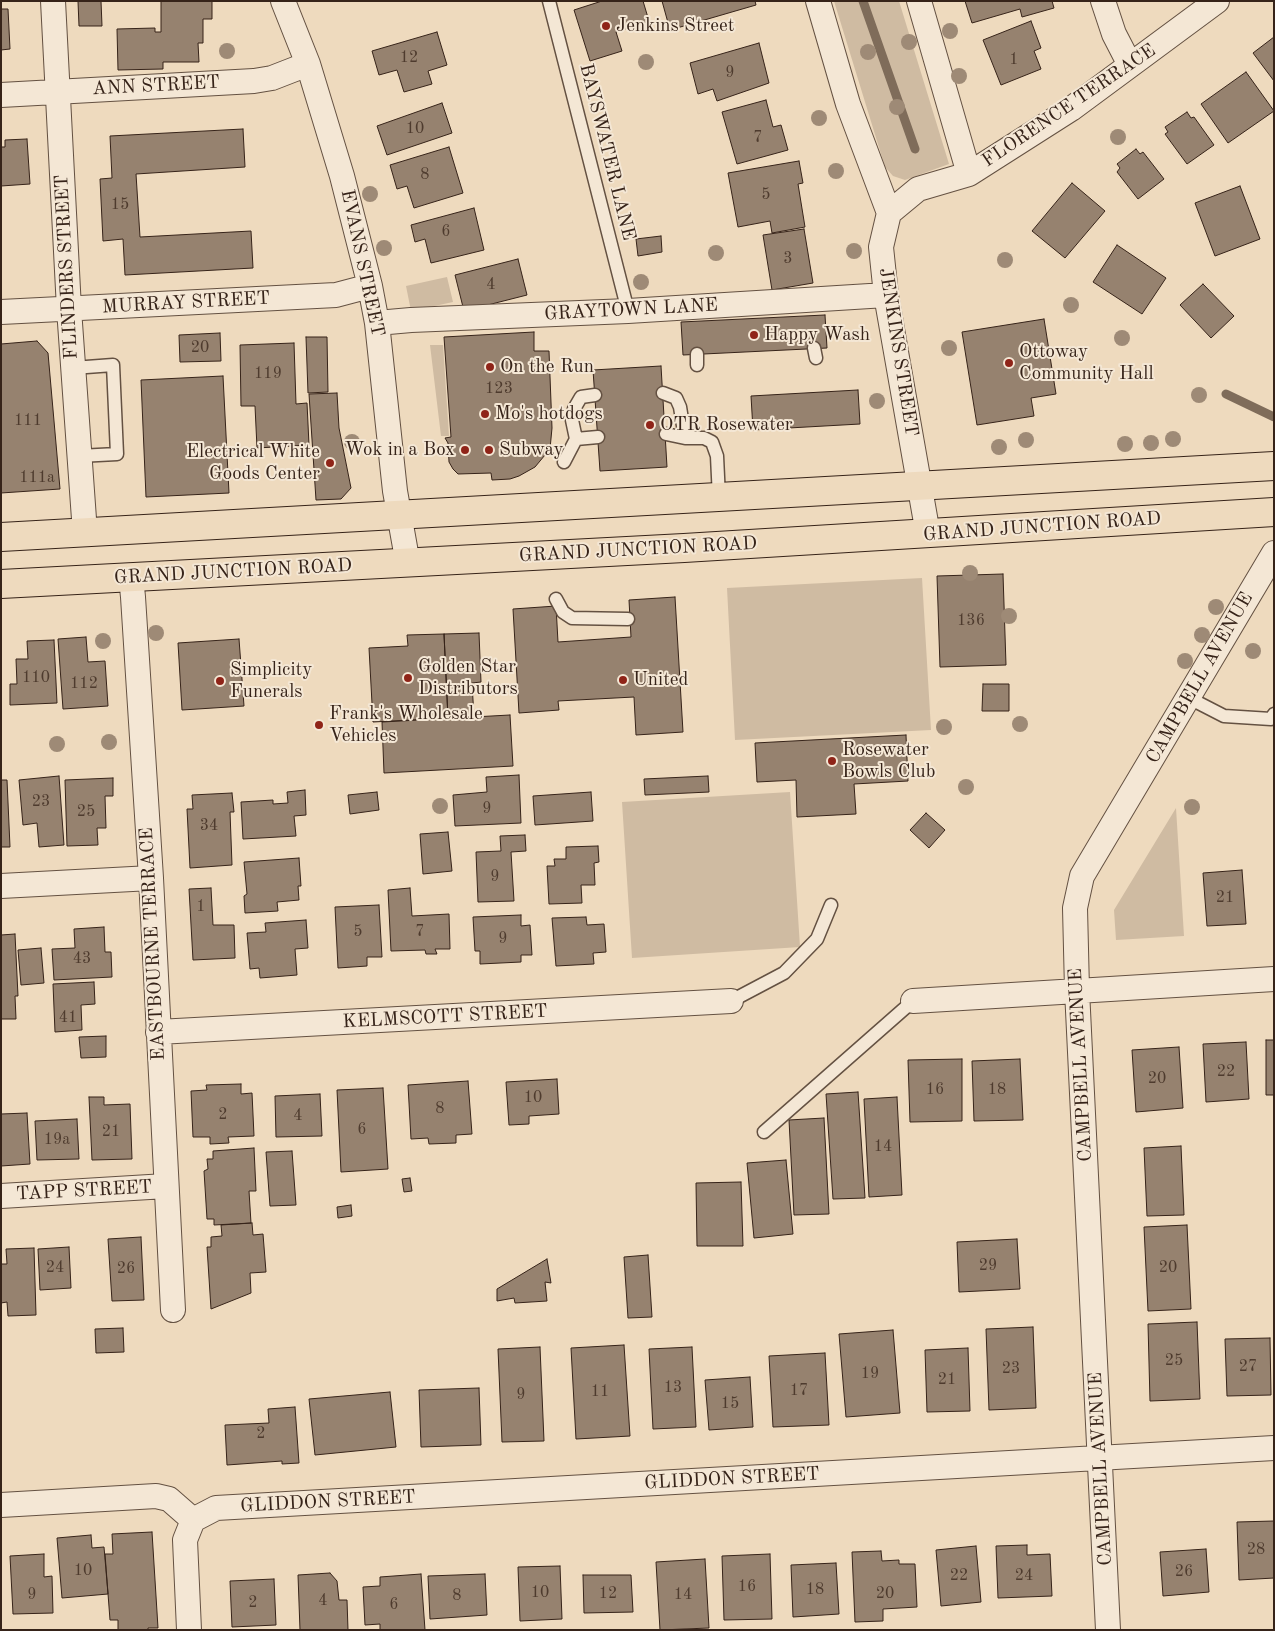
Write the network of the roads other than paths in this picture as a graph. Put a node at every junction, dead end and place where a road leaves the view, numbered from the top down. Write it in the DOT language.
graph roads {
  1 [pos="53,1"];
  2 [pos="283,1"];
  3 [pos="549,1"];
  4 [pos="818,1"];
  5 [pos="919,1"];
  6 [pos="1102,1"];
  7 [pos="1216,1"];
  8 [pos="308,64"];
  9 [pos="1130,65"];
  10 [pos="58,91"];
  11 [pos="1,95"];
  12 [pos="968,174"];
  13 [pos="890,213"];
  14 [pos="370,286"];
  15 [pos="886,295"];
  16 [pos="69,309"];
  17 [pos="628,311"];
  18 [pos="1,312"];
  19 [pos="377,323"];
  20 [pos="73,368"];
  21 [pos="663,392"];
  22 [pos="595,395"];
  23 [pos="666,434"];
  24 [pos="598,437"];
  25 [pos="685,438"];
  26 [pos="576,439"];
  27 [pos="79,456"];
  28 [pos="564,462"];
  29 [pos="1274,466"];
  30 [pos="920,486"];
  31 [pos="719,498"];
  32 [pos="1274,512"];
  33 [pos="400,516"];
  34 [pos="85,533"];
  35 [pos="928,534"];
  36 [pos="1,537"];
  37 [pos="1274,552"];
  38 [pos="408,564"];
  39 [pos="130,577"];
  40 [pos="1,584"];
  41 [pos="556,599"];
  42 [pos="628,619"];
  43 [pos="1189,698"];
  44 [pos="1273,717"];
  45 [pos="151,878"];
  46 [pos="1,886"];
  47 [pos="831,905"];
  48 [pos="1274,979"];
  49 [pos="1077,990"];
  50 [pos="731,1001"];
  51 [pos="914,1001"];
  52 [pos="158,1032"];
  53 [pos="764,1132"];
  54 [pos="166,1186"];
  55 [pos="1,1196"];
  56 [pos="173,1310"];
  57 [pos="1274,1448"];
  58 [pos="1100,1457"];
  59 [pos="1,1505"];
  60 [pos="193,1520"];
  61 [pos="189,1630"];
  62 [pos="1108,1630"];
  1 -- 10 [label="street, FLINDERS STREET"];
  2 -- 8 [label="street, EVANS STREET"];
  3 -- 17 [label="lane, BAYSWATER LANE"];
  4 -- 13 [label="street"];
  5 -- 12 [label="street"];
  6 -- 9 [label="street"];
  7 -- 9 [label="street, FLORENCE TERRACE"];
  8 -- 10 [label="street, ANN STREET"];
  8 -- 14 [label="street, EVANS STREET"];
  9 -- 12 [label="street, FLORENCE TERRACE"];
  10 -- 11 [label="street, ANN STREET"];
  10 -- 16 [label="street, FLINDERS STREET"];
  12 -- 13 [label="street, FLORENCE TERRACE"];
  13 -- 15 [label="street, JENKINS STREET"];
  14 -- 16 [label="street, MURRAY STREET"];
  14 -- 19 [label="street, EVANS STREET"];
  15 -- 17 [label="street, GRAYTOWN LANE"];
  15 -- 30 [label="street, JENKINS STREET"];
  16 -- 18 [label="street, MURRAY STREET"];
  16 -- 20 [label="street, FLINDERS STREET"];
  17 -- 19 [label="street, GRAYTOWN LANE"];
  19 -- 33 [label="street, EVANS STREET"];
  20 -- 27 [label="street, FLINDERS STREET"];
  20 -- 27 [label="lane"];
  21 -- 25 [label="lane"];
  22 -- 26 [label="lane"];
  23 -- 25 [label="lane"];
  24 -- 26 [label="lane"];
  25 -- 31 [label="lane"];
  26 -- 28 [label="lane"];
  27 -- 34 [label="street, FLINDERS STREET"];
  29 -- 30 [label="highway"];
  30 -- 31 [label="highway"];
  30 -- 35 [label="street, JENKINS STREET"];
  31 -- 33 [label="highway"];
  32 -- 35 [label="highway, GRAND JUNCTION ROAD"];
  33 -- 34 [label="highway"];
  33 -- 38 [label="street, EVANS STREET"];
  34 -- 36 [label="highway"];
  35 -- 38 [label="highway, GRAND JUNCTION ROAD"];
  37 -- 43 [label="street, CAMPBELL AVENUE"];
  38 -- 39 [label="highway, GRAND JUNCTION ROAD"];
  39 -- 40 [label="highway, GRAND JUNCTION ROAD"];
  39 -- 45 [label="street, EASTBOURNE TERRACE"];
  41 -- 42 [label="lane"];
  43 -- 44 [label="lane"];
  43 -- 49 [label="street, CAMPBELL AVENUE"];
  45 -- 46 [label="street"];
  45 -- 52 [label="street, EASTBOURNE TERRACE"];
  47 -- 50 [label="lane"];
  48 -- 49 [label="street"];
  49 -- 51 [label="street"];
  49 -- 58 [label="street, CAMPBELL AVENUE"];
  50 -- 52 [label="street, KELMSCOTT STREET"];
  51 -- 53 [label="lane"];
  52 -- 54 [label="street, EASTBOURNE TERRACE"];
  54 -- 55 [label="street, TAPP STREET"];
  54 -- 56 [label="street, EASTBOURNE TERRACE"];
  57 -- 58 [label="street, GLIDDON STREET"];
  58 -- 60 [label="street, GLIDDON STREET"];
  58 -- 62 [label="street, CAMPBELL AVENUE"];
  59 -- 60 [label="street"];
  60 -- 61 [label="street"];
}
